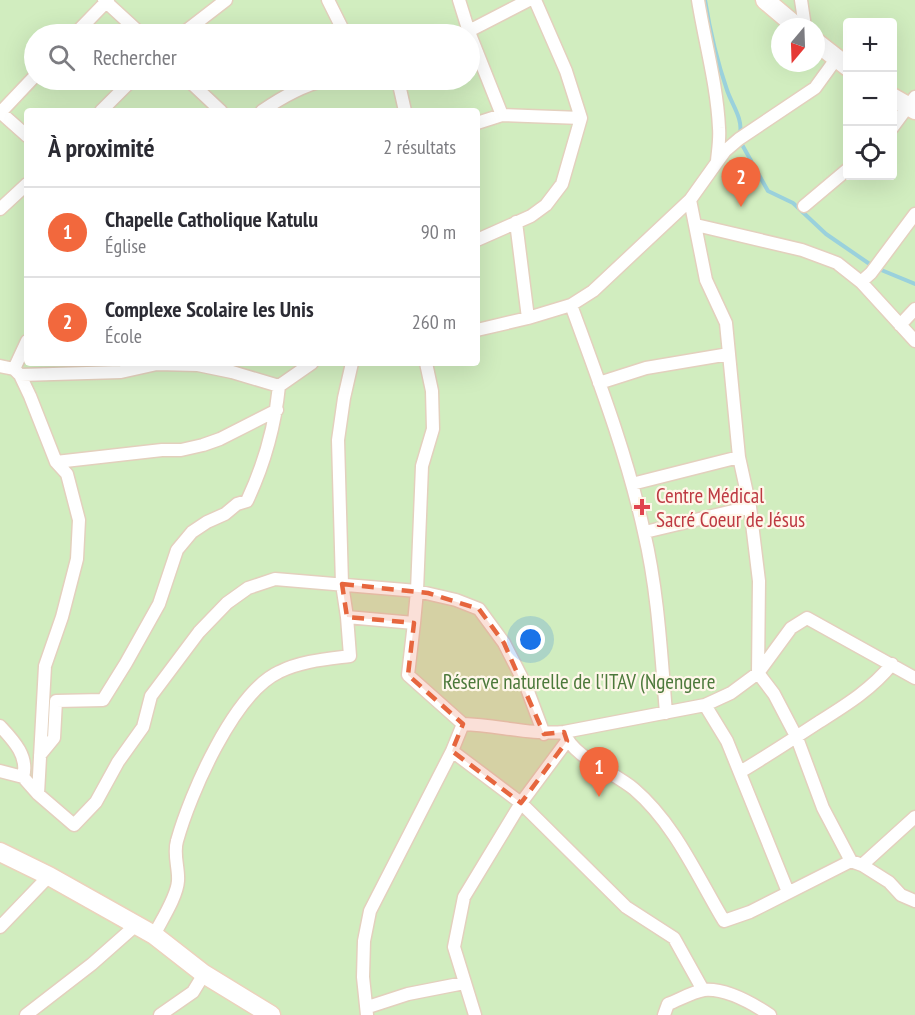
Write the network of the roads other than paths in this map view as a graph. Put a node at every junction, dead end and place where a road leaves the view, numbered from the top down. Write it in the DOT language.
graph roads {
  1 [pos="106,0"];
  2 [pos="226,0"];
  3 [pos="328,0"];
  4 [pos="459,0"];
  5 [pos="528,0"];
  6 [pos="535,0"];
  7 [pos="698,0"];
  8 [pos="765,0"];
  9 [pos="801,0"];
  10 [pos="787,18"];
  11 [pos="804,18"];
  12 [pos="84,24"];
  13 [pos="131,24"];
  14 [pos="195,24"];
  15 [pos="340,24"];
  16 [pos="464,24"];
  17 [pos="480,26"];
  18 [pos="825,49"];
  19 [pos="842,63"];
  20 [pos="480,65"];
  21 [pos="24,87"];
  22 [pos="122,90"];
  23 [pos="199,90"];
  24 [pos="297,90"];
  25 [pos="400,90"];
  26 [pos="907,103"];
  27 [pos="104,108"];
  28 [pos="218,108"];
  29 [pos="266,108"];
  30 [pos="404,108"];
  31 [pos="0,112"];
  32 [pos="502,115"];
  33 [pos="581,118"];
  34 [pos="480,122"];
  35 [pos="893,126"];
  36 [pos="24,133"];
  37 [pos="717,161"];
  38 [pos="843,174"];
  39 [pos="24,187"];
  40 [pos="690,200"];
  41 [pos="804,206"];
  42 [pos="0,209"];
  43 [pos="915,214"];
  44 [pos="516,222"];
  45 [pos="696,225"];
  46 [pos="480,239"];
  47 [pos="861,282"];
  48 [pos="571,305"];
  49 [pos="915,309"];
  50 [pos="528,318"];
  51 [pos="900,325"];
  52 [pos="480,329"];
  53 [pos="915,340"];
  54 [pos="24,350"];
  55 [pos="729,354"];
  56 [pos="0,366"];
  57 [pos="140,366"];
  58 [pos="203,366"];
  59 [pos="304,366"];
  60 [pos="351,366"];
  61 [pos="427,366"];
  62 [pos="122,368"];
  63 [pos="17,372"];
  64 [pos="599,383"];
  65 [pos="279,386"];
  66 [pos="277,410"];
  67 [pos="740,457"];
  68 [pos="56,462"];
  69 [pos="632,484"];
  70 [pos="750,507"];
  71 [pos="645,532"];
  72 [pos="342,584"];
  73 [pos="417,591"];
  74 [pos="347,617"];
  75 [pos="414,623"];
  76 [pos="892,664"];
  77 [pos="758,673"];
  78 [pos="915,678"];
  79 [pos="705,705"];
  80 [pos="666,713"];
  81 [pos="463,724"];
  82 [pos="0,726"];
  83 [pos="544,734"];
  84 [pos="566,737"];
  85 [pos="797,738"];
  86 [pos="452,751"];
  87 [pos="40,755"];
  88 [pos="0,771"];
  89 [pos="740,772"];
  90 [pos="23,777"];
  91 [pos="38,794"];
  92 [pos="521,803"];
  93 [pos="915,818"];
  94 [pos="0,852"];
  95 [pos="856,863"];
  96 [pos="50,876"];
  97 [pos="788,892"];
  98 [pos="915,901"];
  99 [pos="135,926"];
  100 [pos="0,927"];
  101 [pos="154,935"];
  102 [pos="204,974"];
  103 [pos="464,983"];
  104 [pos="703,990"];
  105 [pos="368,1011"];
  106 [pos="26,1015"];
  107 [pos="160,1015"];
  108 [pos="271,1015"];
  109 [pos="475,1015"];
  110 [pos="664,1015"];
  111 [pos="770,1015"];
  1 -- 12 [label="street"];
  1 -- 13 [label="street"];
  2 -- 14 [label="street"];
  3 -- 15 [label="street"];
  4 -- 16 [label="street"];
  5 -- 17 [label="street"];
  6 -- 33 [label="street"];
  7 -- 37 [label="street"];
  8 -- 10 [label="street"];
  9 -- 11 [label="street"];
  18 -- 19 [label="street"];
  19 -- 37 [label="street"];
  20 -- 32 [label="street"];
  21 -- 31 [label="street"];
  22 -- 27 [label="street"];
  23 -- 28 [label="street"];
  24 -- 29 [label="street"];
  25 -- 30 [label="street"];
  26 -- 35 [label="street"];
  31 -- 36 [label="street"];
  32 -- 33 [label="street"];
  32 -- 34 [label="street"];
  33 -- 44 [label="street"];
  37 -- 40 [label="street"];
  38 -- 41 [label="street"];
  39 -- 42 [label="street"];
  40 -- 45 [label="street"];
  40 -- 48 [label="street"];
  43 -- 47 [label="street"];
  44 -- 46 [label="street"];
  44 -- 50 [label="street"];
  45 -- 47 [label="street"];
  45 -- 55 [label="street"];
  47 -- 51 [label="street"];
  48 -- 50 [label="street"];
  48 -- 64 [label="street"];
  49 -- 51 [label="street"];
  50 -- 52 [label="street"];
  51 -- 53 [label="street"];
  54 -- 63 [label="street"];
  55 -- 64 [label="street"];
  55 -- 67 [label="street"];
  56 -- 63 [label="street"];
  57 -- 62 [label="street"];
  58 -- 65 [label="street"];
  59 -- 65 [label="street"];
  60 -- 72 [label="street"];
  61 -- 73 [label="street"];
  62 -- 63 [label="street"];
  63 -- 68 [label="street"];
  64 -- 69 [label="street"];
  65 -- 66 [label="street"];
  66 -- 68 [label="street"];
  66 -- 87 [label="street"];
  67 -- 69 [label="street"];
  67 -- 70 [label="street"];
  68 -- 87 [label="street"];
  69 -- 71 [label="street"];
  70 -- 71 [label="street"];
  70 -- 77 [label="street"];
  71 -- 80 [label="street"];
  72 -- 73 [label="street"];
  72 -- 74 [label="street"];
  72 -- 91 [label="street"];
  73 -- 75 [label="street"];
  73 -- 83 [label="street"];
  74 -- 75 [label="street"];
  74 -- 101 [label="street"];
  75 -- 81 [label="street"];
  76 -- 77 [label="street"];
  76 -- 78 [label="street"];
  76 -- 85 [label="street"];
  77 -- 79 [label="street"];
  77 -- 85 [label="street"];
  79 -- 80 [label="street"];
  79 -- 89 [label="street"];
  80 -- 84 [label="street"];
  81 -- 83 [label="street"];
  81 -- 86 [label="street"];
  82 -- 90 [label="street"];
  83 -- 84 [label="street"];
  84 -- 92 [label="street"];
  84 -- 97 [label="street"];
  85 -- 89 [label="street"];
  85 -- 95 [label="street"];
  86 -- 92 [label="street"];
  86 -- 105 [label="street"];
  87 -- 91 [label="street"];
  88 -- 90 [label="street"];
  89 -- 97 [label="street"];
  90 -- 91 [label="street"];
  92 -- 103 [label="street"];
  92 -- 104 [label="street"];
  93 -- 95 [label="street"];
  94 -- 96 [label="street"];
  95 -- 97 [label="street"];
  95 -- 98 [label="street"];
  96 -- 99 [label="street"];
  96 -- 100 [label="street"];
  99 -- 101 [label="street"];
  99 -- 106 [label="street"];
  101 -- 102 [label="street"];
  102 -- 107 [label="street"];
  102 -- 108 [label="street"];
  103 -- 105 [label="street"];
  103 -- 109 [label="street"];
  104 -- 110 [label="street"];
  104 -- 111 [label="street"];
}
